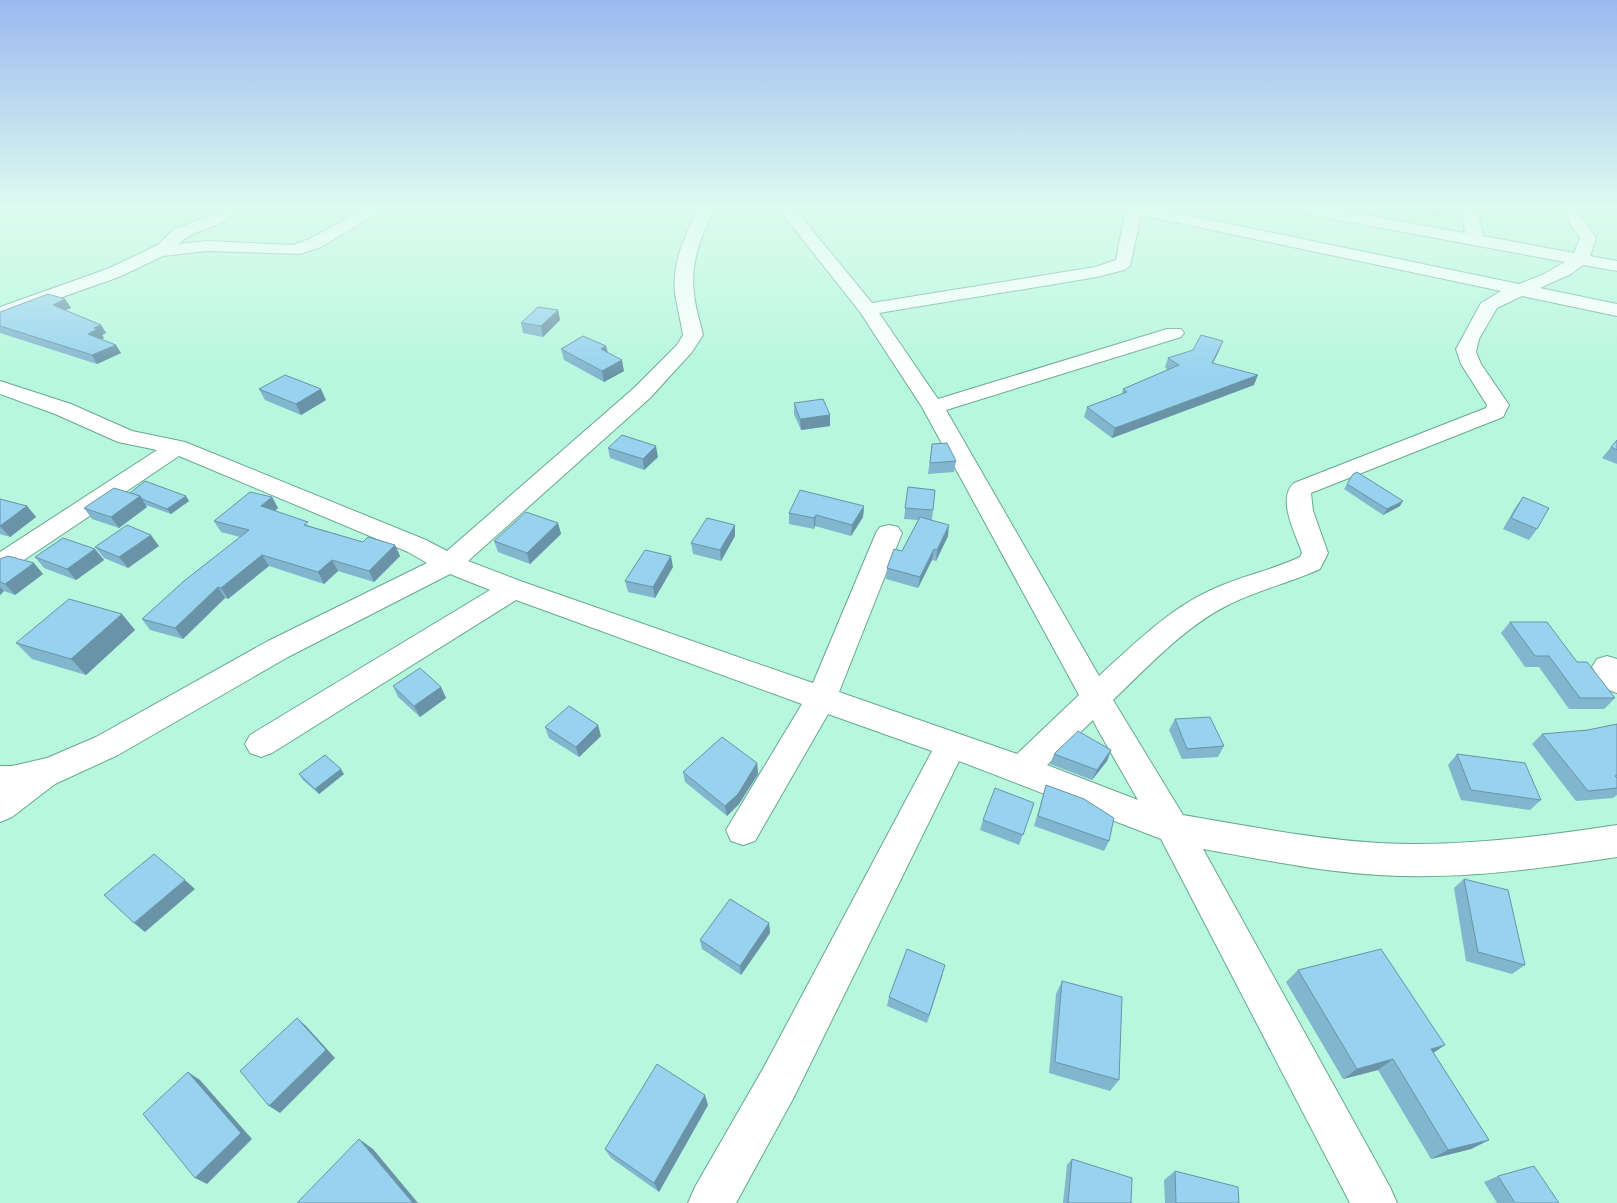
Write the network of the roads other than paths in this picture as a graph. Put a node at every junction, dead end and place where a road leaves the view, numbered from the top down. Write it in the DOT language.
graph roads {
  1 [pos="131,264"];
  2 [pos="686,264"];
  3 [pos="831,264"];
  4 [pos="1120,264"];
  5 [pos="1401,264"];
  6 [pos="1571,264"];
  7 [pos="1524,290"];
  8 [pos="867,309"];
  9 [pos="1617,310"];
  10 [pos="0,313"];
  11 [pos="1174,333"];
  12 [pos="0,387"];
  13 [pos="933,407"];
  14 [pos="177,447"];
  15 [pos="890,533"];
  16 [pos="448,563"];
  17 [pos="0,564"];
  18 [pos="513,589"];
  19 [pos="1096,695"];
  20 [pos="820,699"];
  21 [pos="261,744"];
  22 [pos="951,746"];
  23 [pos="1022,770"];
  24 [pos="52,771"];
  25 [pos="0,780"];
  26 [pos="0,807"];
  27 [pos="1173,828"];
  28 [pos="743,830"];
  29 [pos="1617,841"];
  30 [pos="711,1203"];
  31 [pos="1374,1203"];
  1 -- 10 [label="street"];
  2 -- 16 [label="street"];
  3 -- 8 [label="street"];
  4 -- 8 [label="street"];
  5 -- 7 [label="street"];
  6 -- 7 [label="street"];
  7 -- 9 [label="street"];
  7 -- 19 [label="street"];
  8 -- 13 [label="street"];
  11 -- 13 [label="street"];
  12 -- 14 [label="street"];
  13 -- 19 [label="street"];
  14 -- 16 [label="street"];
  14 -- 17 [label="street"];
  15 -- 20 [label="street"];
  16 -- 18 [label="street"];
  16 -- 24 [label="street"];
  18 -- 20 [label="street"];
  18 -- 21 [label="street"];
  19 -- 23 [label="street"];
  19 -- 27 [label="street"];
  20 -- 22 [label="street"];
  20 -- 28 [label="street"];
  22 -- 23 [label="street"];
  22 -- 30 [label="street"];
  23 -- 27 [label="street"];
  24 -- 25 [label="street"];
  24 -- 26 [label="street"];
  27 -- 29 [label="street"];
  27 -- 31 [label="street"];
}
